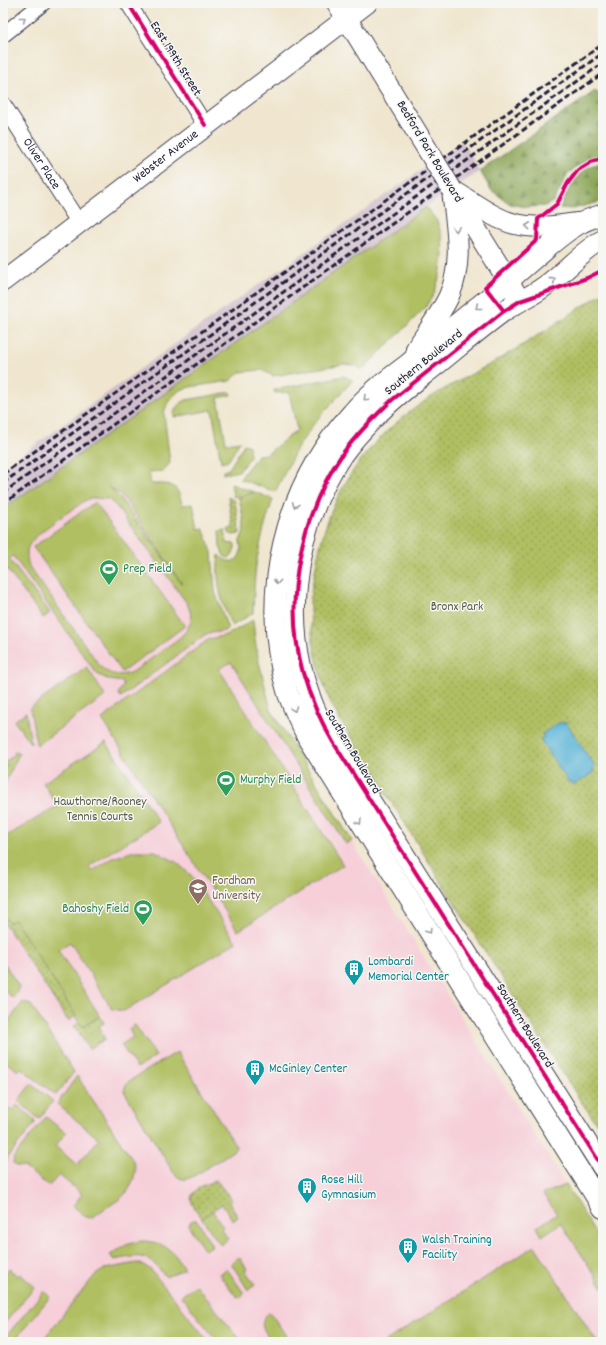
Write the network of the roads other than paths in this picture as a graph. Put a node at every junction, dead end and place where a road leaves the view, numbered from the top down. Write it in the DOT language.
graph roads {
  1 [pos="43,3"];
  2 [pos="128,3"];
  3 [pos="367,3"];
  4 [pos="342,11"];
  5 [pos="3,35"];
  6 [pos="3,104"];
  7 [pos="205,125"];
  8 [pos="452,190"];
  9 [pos="603,214"];
  10 [pos="581,222"];
  11 [pos="79,223"];
  12 [pos="603,240"];
  13 [pos="3,281"];
  14 [pos="508,282"];
  15 [pos="520,301"];
  16 [pos="407,364"];
  17 [pos="603,1168"];
  18 [pos="603,1208"];
  5 -- 1 [label="street, one-way"];
  2 -- 7 [label="street, East 199th Street"];
  3 -- 4 [label="main road, Webster Avenue"];
  4 -- 7 [label="main road, Webster Avenue"];
  4 -- 8 [label="main road, Bedford Park Boulevard, bridge"];
  6 -- 11 [label="street, Oliver Place"];
  7 -- 11 [label="main road, Webster Avenue"];
  10 -- 8 [label="main road, one-way"];
  8 -- 14 [label="main road, Bedford Park Boulevard"];
  8 -- 16 [label="main road, one-way"];
  9 -- 10 [label="main road, Southern Boulevard"];
  10 -- 14 [label="main road, Southern Boulevard"];
  11 -- 13 [label="main road, Webster Avenue"];
  15 -- 12 [label="main road, Southern Boulevard, one-way"];
  14 -- 15 [label="main road, Bedford Park Boulevard"];
  14 -- 16 [label="main road, Southern Boulevard, one-way"];
  15 -- 17 [label="main road, Southern Boulevard"];
  16 -- 18 [label="main road, Southern Boulevard, one-way"];
}
